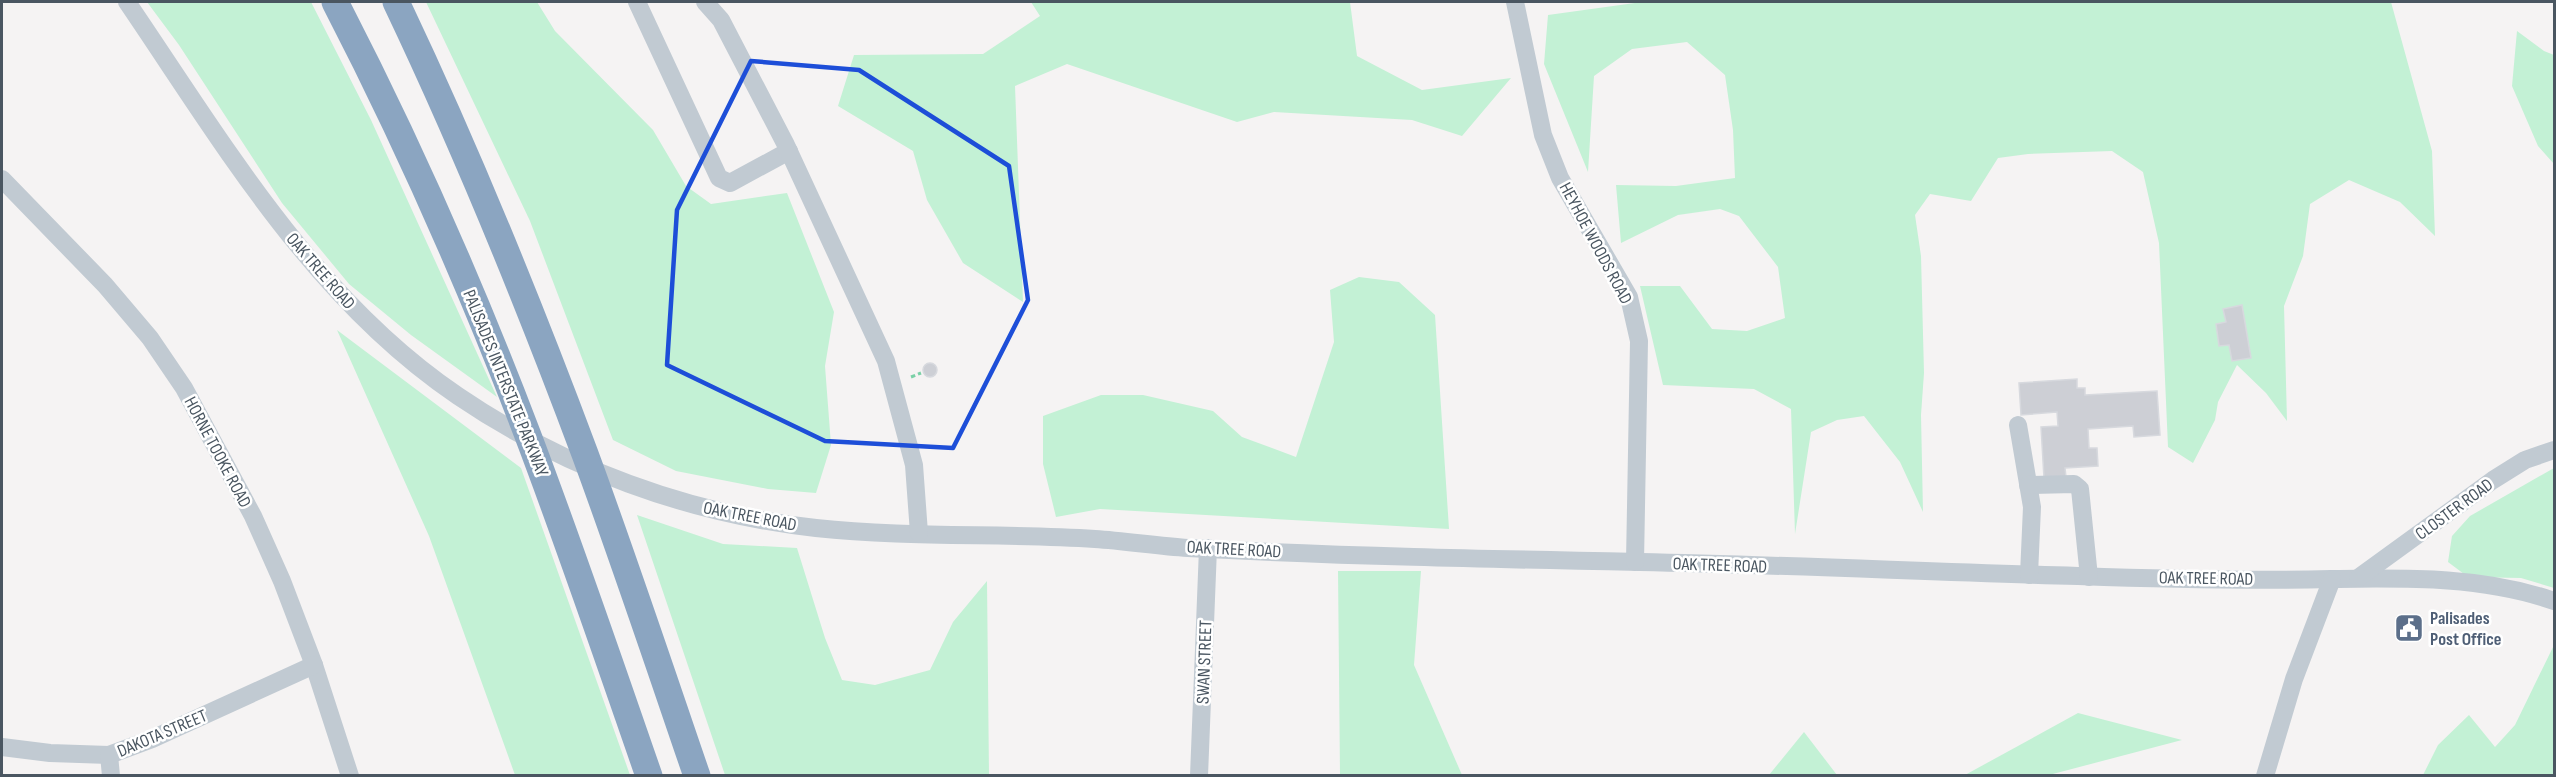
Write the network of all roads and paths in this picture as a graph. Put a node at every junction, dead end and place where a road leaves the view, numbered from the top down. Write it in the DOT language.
graph roads {
  1 [pos="127,2"];
  2 [pos="335,2"];
  3 [pos="396,2"];
  4 [pos="637,2"];
  5 [pos="705,2"];
  6 [pos="723,2"];
  7 [pos="1515,2"];
  8 [pos="721,20"];
  9 [pos="789,151"];
  10 [pos="2,179"];
  11 [pos="921,373"];
  12 [pos="911,377"];
  13 [pos="2018,425"];
  14 [pos="2554,450"];
  15 [pos="2028,485"];
  16 [pos="919,533"];
  17 [pos="1208,548"];
  18 [pos="1635,562"];
  19 [pos="2029,575"];
  20 [pos="2089,577"];
  21 [pos="2358,578"];
  22 [pos="2332,579"];
  23 [pos="2554,601"];
  24 [pos="314,665"];
  25 [pos="2,747"];
  26 [pos="109,755"];
  27 [pos="111,776"];
  28 [pos="350,776"];
  29 [pos="649,776"];
  30 [pos="697,776"];
  31 [pos="1199,776"];
  32 [pos="2265,776"];
  1 -- 16 [label="street, OAK TREE ROAD"];
  2 -- 29 [label="highway, PALISADES INTERSTATE PARKWAY"];
  3 -- 30 [label="highway"];
  4 -- 9 [label="street"];
  5 -- 8 [label="street"];
  6 -- 8 [label="street"];
  7 -- 18 [label="street, HEYHOE WOODS ROAD"];
  8 -- 9 [label="street"];
  9 -- 16 [label="street"];
  10 -- 24 [label="street, HORNE TOOKE ROAD"];
  11 -- 12 [label="path"];
  13 -- 15 [label="street"];
  14 -- 21 [label="street, CLOSTER ROAD"];
  15 -- 19 [label="street"];
  15 -- 20 [label="street"];
  16 -- 17 [label="street, OAK TREE ROAD"];
  17 -- 18 [label="street, OAK TREE ROAD"];
  17 -- 31 [label="street, SWAN STREET"];
  18 -- 19 [label="street, OAK TREE ROAD"];
  19 -- 20 [label="street, OAK TREE ROAD"];
  20 -- 22 [label="street, OAK TREE ROAD"];
  21 -- 22 [label="street, OAK TREE ROAD"];
  21 -- 23 [label="street, OAK TREE ROAD"];
  22 -- 32 [label="street"];
  24 -- 26 [label="street, DAKOTA STREET"];
  24 -- 28 [label="street, HORNE TOOKE ROAD"];
  25 -- 26 [label="street, DAKOTA STREET"];
  26 -- 27 [label="street"];
}
